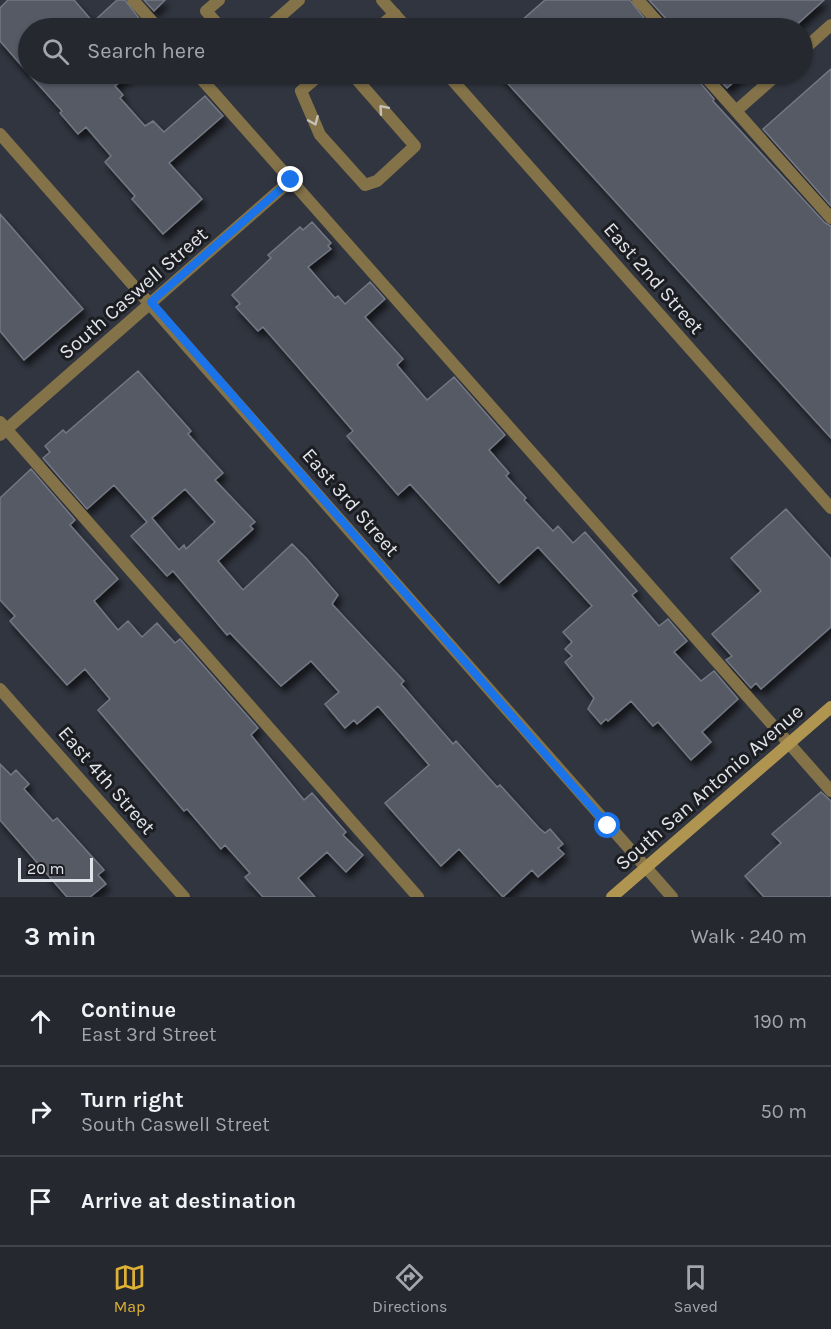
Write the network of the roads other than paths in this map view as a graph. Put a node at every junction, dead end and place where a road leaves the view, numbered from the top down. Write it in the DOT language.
graph roads {
  1 [pos="133,0"];
  2 [pos="219,0"];
  3 [pos="299,0"];
  4 [pos="382,0"];
  5 [pos="638,0"];
  6 [pos="395,15"];
  7 [pos="149,18"];
  8 [pos="212,18"];
  9 [pos="278,18"];
  10 [pos="391,18"];
  11 [pos="398,18"];
  12 [pos="654,18"];
  13 [pos="831,25"];
  14 [pos="813,41"];
  15 [pos="206,84"];
  16 [pos="309,84"];
  17 [pos="361,84"];
  18 [pos="456,84"];
  19 [pos="712,84"];
  20 [pos="767,84"];
  21 [pos="736,111"];
  22 [pos="0,134"];
  23 [pos="291,180"];
  24 [pos="831,218"];
  25 [pos="151,302"];
  26 [pos="2,429"];
  27 [pos="831,508"];
  28 [pos="0,689"];
  29 [pos="831,707"];
  30 [pos="789,744"];
  31 [pos="831,791"];
  32 [pos="646,868"];
  33 [pos="184,897"];
  34 [pos="418,897"];
  35 [pos="612,897"];
  36 [pos="672,897"];
  1 -- 7 [label="street"];
  2 -- 8 [label="street"];
  3 -- 9 [label="street"];
  4 -- 6 [label="street"];
  5 -- 12 [label="street"];
  6 -- 10 [label="street"];
  6 -- 11 [label="street"];
  13 -- 14 [label="street"];
  15 -- 23 [label="street"];
  16 -- 17 [label="street, one-way"];
  18 -- 27 [label="street, East 2nd Street"];
  19 -- 21 [label="street"];
  20 -- 21 [label="street"];
  21 -- 24 [label="street"];
  22 -- 25 [label="street, East 3rd Street"];
  23 -- 25 [label="street, South Caswell Street"];
  23 -- 30 [label="street"];
  25 -- 26 [label="street, South Caswell Street"];
  25 -- 32 [label="street, East 3rd Street"];
  26 -- 34 [label="street"];
  28 -- 33 [label="street, East 4th Street"];
  29 -- 30 [label="main road, South San Antonio Avenue"];
  30 -- 31 [label="street"];
  30 -- 32 [label="main road, South San Antonio Avenue"];
  32 -- 35 [label="main road, South San Antonio Avenue"];
  32 -- 36 [label="street, East 3rd Street"];
}
